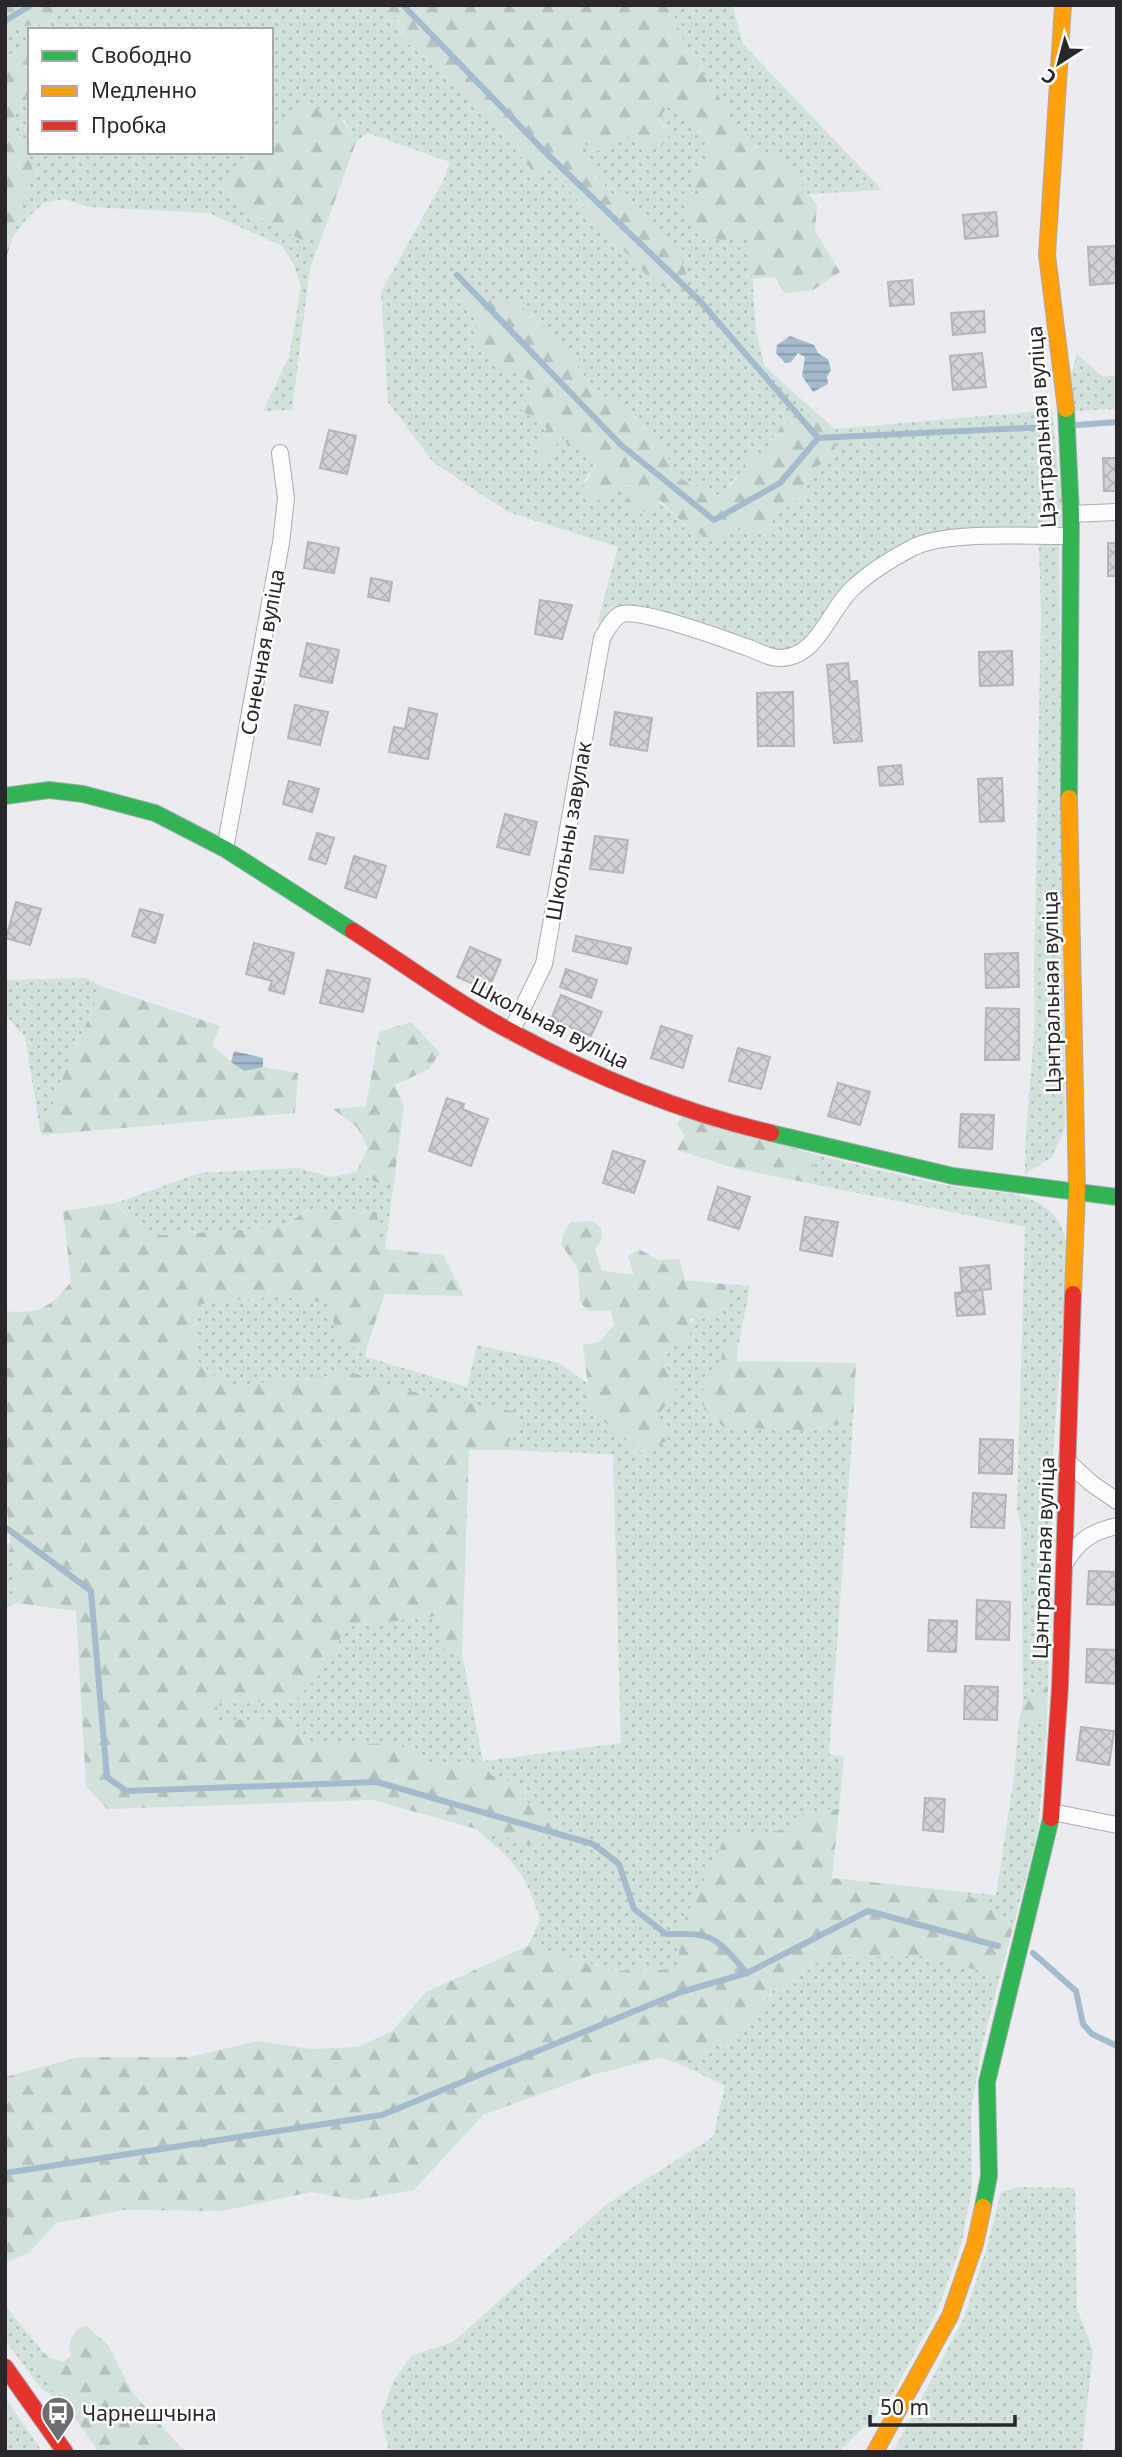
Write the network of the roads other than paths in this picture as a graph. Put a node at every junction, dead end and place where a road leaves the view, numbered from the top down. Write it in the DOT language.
graph roads {
  1 [pos="1063,5"];
  2 [pos="280,453"];
  3 [pos="1117,512"];
  4 [pos="1071,514"];
  5 [pos="1070,536"];
  6 [pos="5,796"];
  7 [pos="225,849"];
  8 [pos="510,1032"];
  9 [pos="1077,1191"];
  10 [pos="1117,1197"];
  11 [pos="1067,1461"];
  12 [pos="1117,1501"];
  13 [pos="1117,1526"];
  14 [pos="1065,1563"];
  15 [pos="1052,1812"];
  16 [pos="1117,1825"];
  17 [pos="5,2367"];
  18 [pos="65,2452"];
  19 [pos="875,2452"];
  1 -- 4 [label="street, Цэнтральная вуліца"];
  2 -- 7 [label="street, Сонечная вуліца"];
  3 -- 4 [label="street"];
  4 -- 5 [label="street, Цэнтральная вуліца"];
  5 -- 8 [label="street, Школьны завулак"];
  5 -- 9 [label="street, Цэнтральная вуліца"];
  6 -- 7 [label="street, Школьная вуліца"];
  7 -- 8 [label="street, Школьная вуліца"];
  8 -- 9 [label="street, Школьная вуліца"];
  9 -- 10 [label="street, Школьная вуліца"];
  9 -- 11 [label="street, Цэнтральная вуліца"];
  11 -- 12 [label="street"];
  11 -- 14 [label="street, Цэнтральная вуліца"];
  13 -- 14 [label="street"];
  14 -- 15 [label="street, Цэнтральная вуліца"];
  15 -- 16 [label="street"];
  15 -- 19 [label="street, Цэнтральная вуліца"];
  17 -- 18 [label="street"];
}
